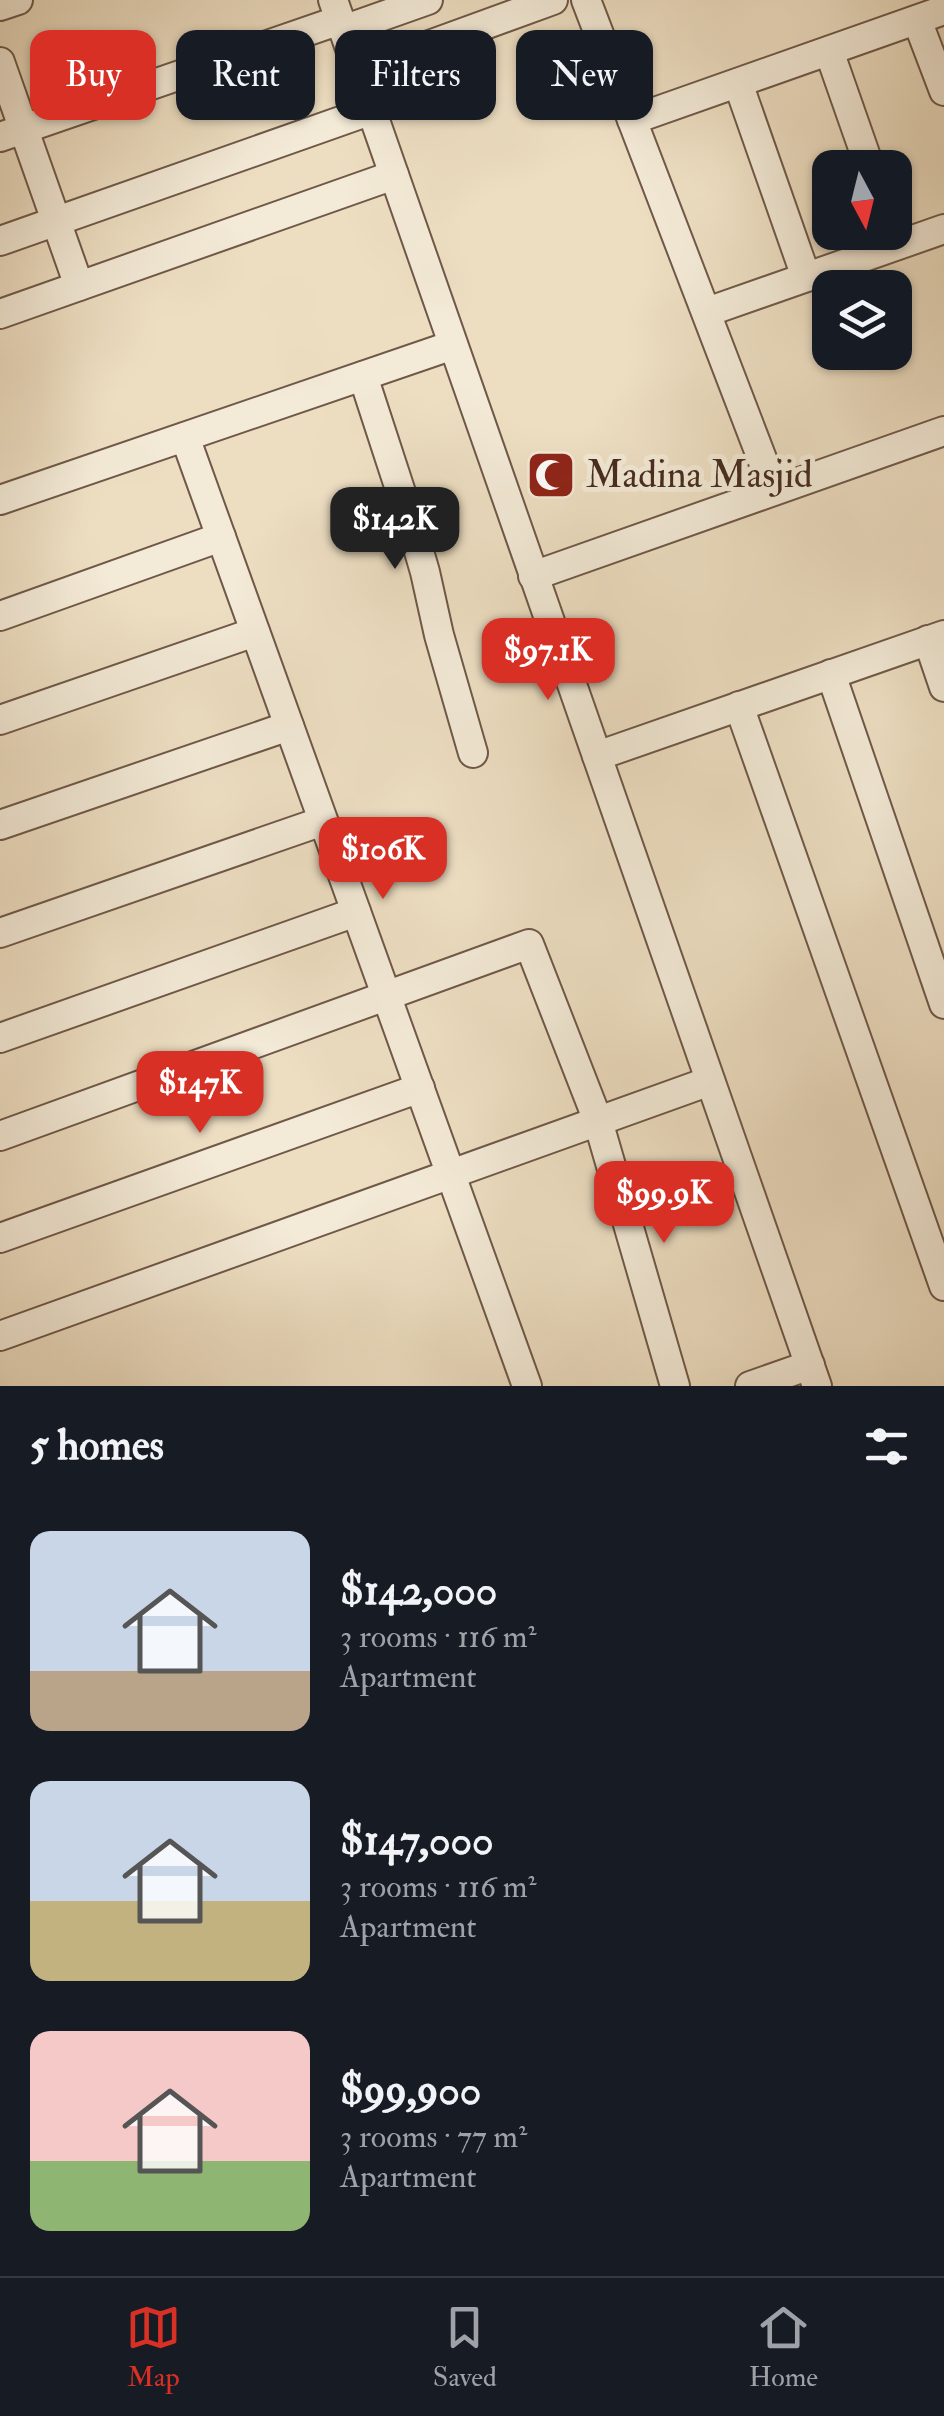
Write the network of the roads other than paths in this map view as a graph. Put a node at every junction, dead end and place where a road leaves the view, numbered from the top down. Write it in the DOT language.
graph roads {
  1 [pos="18,0"];
  2 [pos="428,0"];
  3 [pos="553,0"];
  4 [pos="586,0"];
  5 [pos="0,6"];
  6 [pos="944,10"];
  7 [pos="339,17"];
  8 [pos="917,20"];
  9 [pos="469,30"];
  10 [pos="598,30"];
  11 [pos="829,51"];
  12 [pos="0,62"];
  13 [pos="738,83"];
  14 [pos="944,91"];
  15 [pos="653,113"];
  16 [pos="344,120"];
  17 [pos="375,120"];
  18 [pos="632,120"];
  19 [pos="12,133"];
  20 [pos="864,150"];
  21 [pos="394,175"];
  22 [pos="56,221"];
  23 [pos="944,228"];
  24 [pos="912,235"];
  25 [pos="0,241"];
  26 [pos="869,250"];
  27 [pos="806,277"];
  28 [pos="79,286"];
  29 [pos="706,312"];
  30 [pos="0,314"];
  31 [pos="454,345"];
  32 [pos="362,376"];
  33 [pos="944,431"];
  34 [pos="185,437"];
  35 [pos="774,490"];
  36 [pos="0,500"];
  37 [pos="221,538"];
  38 [pos="533,576"];
  39 [pos="0,616"];
  40 [pos="255,632"];
  41 [pos="936,638"];
  42 [pos="832,674"];
  43 [pos="944,687"];
  44 [pos="739,706"];
  45 [pos="0,720"];
  46 [pos="289,726"];
  47 [pos="473,753"];
  48 [pos="597,756"];
  49 [pos="323,821"];
  50 [pos="0,825"];
  51 [pos="356,912"];
  52 [pos="0,932"];
  53 [pos="387,998"];
  54 [pos="944,1004"];
  55 [pos="0,1038"];
  56 [pos="710,1081"];
  57 [pos="420,1088"];
  58 [pos="598,1121"];
  59 [pos="0,1136"];
  60 [pos="451,1174"];
  61 [pos="0,1238"];
  62 [pos="944,1286"];
  63 [pos="2,1328"];
  64 [pos="813,1376"];
  65 [pos="527,1386"];
  66 [pos="675,1386"];
  67 [pos="750,1386"];
  1 -- 5 [label="street"];
  2 -- 7 [label="street"];
  3 -- 9 [label="street"];
  4 -- 10 [label="street"];
  6 -- 8 [label="street"];
  7 -- 19 [label="street"];
  8 -- 11 [label="street"];
  8 -- 14 [label="street"];
  11 -- 13 [label="street"];
  11 -- 20 [label="street"];
  12 -- 19 [label="street"];
  13 -- 15 [label="street"];
  13 -- 27 [label="street"];
  16 -- 22 [label="street"];
  17 -- 21 [label="street"];
  18 -- 29 [label="street"];
  19 -- 22 [label="street"];
  21 -- 28 [label="street"];
  21 -- 31 [label="street"];
  22 -- 25 [label="street"];
  22 -- 28 [label="street"];
  23 -- 24 [label="street"];
  26 -- 27 [label="street"];
  27 -- 29 [label="street"];
  28 -- 30 [label="street"];
  29 -- 35 [label="street"];
  31 -- 32 [label="street"];
  31 -- 38 [label="street"];
  32 -- 34 [label="street"];
  32 -- 47 [label="street"];
  33 -- 35 [label="street"];
  34 -- 36 [label="street"];
  34 -- 37 [label="street"];
  35 -- 38 [label="street"];
  37 -- 39 [label="street"];
  37 -- 40 [label="street"];
  38 -- 48 [label="street"];
  40 -- 45 [label="street"];
  40 -- 46 [label="street"];
  41 -- 42 [label="street"];
  41 -- 43 [label="street"];
  42 -- 44 [label="street"];
  42 -- 54 [label="street"];
  44 -- 48 [label="street"];
  44 -- 62 [label="street"];
  46 -- 49 [label="street"];
  46 -- 50 [label="street"];
  48 -- 56 [label="street"];
  49 -- 51 [label="street"];
  49 -- 52 [label="street"];
  51 -- 53 [label="street"];
  51 -- 55 [label="street"];
  53 -- 57 [label="street"];
  53 -- 58 [label="street"];
  53 -- 59 [label="street"];
  56 -- 58 [label="street"];
  56 -- 64 [label="street"];
  57 -- 60 [label="street"];
  57 -- 61 [label="street"];
  58 -- 60 [label="street"];
  58 -- 66 [label="street"];
  60 -- 63 [label="street"];
  60 -- 65 [label="street"];
  64 -- 67 [label="street"];
}
